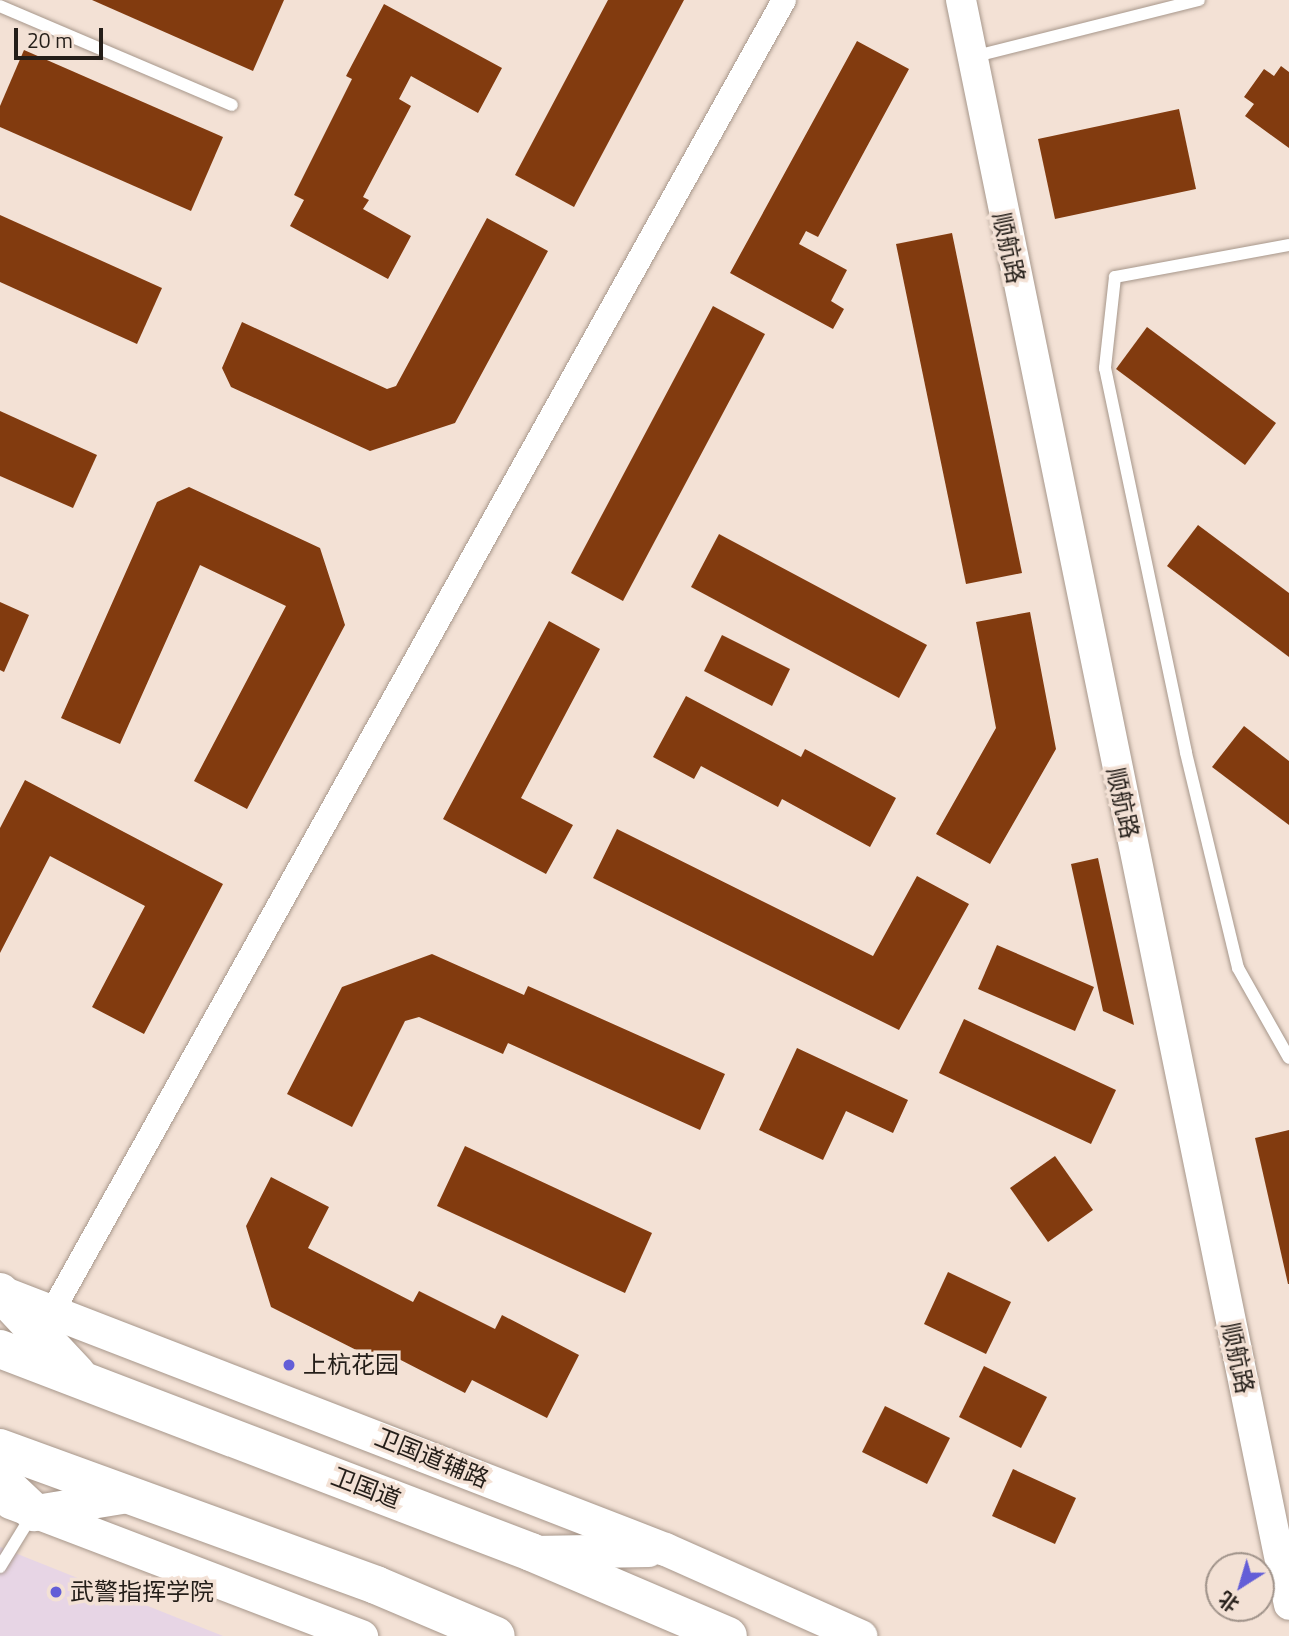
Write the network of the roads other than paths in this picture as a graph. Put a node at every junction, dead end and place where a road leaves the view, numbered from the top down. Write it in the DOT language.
graph roads {
  1 [pos="784,0"];
  2 [pos="961,0"];
  3 [pos="1199,0"];
  4 [pos="0,6"];
  5 [pos="970,58"];
  6 [pos="232,105"];
  7 [pos="1289,245"];
  8 [pos="1289,1058"];
  9 [pos="0,1292"];
  10 [pos="52,1312"];
  11 [pos="0,1349"];
  12 [pos="83,1381"];
  13 [pos="0,1448"];
  14 [pos="0,1480"];
  15 [pos="134,1495"];
  16 [pos="17,1505"];
  17 [pos="665,1549"];
  18 [pos="531,1552"];
  19 [pos="0,1567"];
  20 [pos="1289,1605"];
  21 [pos="361,1636"];
  22 [pos="496,1636"];
  23 [pos="728,1636"];
  24 [pos="860,1636"];
  1 -- 10 [label="street"];
  2 -- 5 [label="street, 顺航路"];
  3 -- 5 [label="lane"];
  4 -- 6 [label="lane"];
  5 -- 20 [label="street, 顺航路"];
  7 -- 8 [label="lane"];
  9 -- 10 [label="main road, 卫国道辅路"];
  9 -- 12 [label="highway"];
  10 -- 17 [label="main road, 卫国道辅路"];
  11 -- 12 [label="highway, 卫国道"];
  12 -- 18 [label="highway, 卫国道"];
  13 -- 15 [label="highway"];
  14 -- 16 [label="highway"];
  15 -- 16 [label="main road"];
  15 -- 22 [label="highway"];
  16 -- 19 [label="lane"];
  16 -- 21 [label="main road"];
  17 -- 18 [label="main road"];
  17 -- 24 [label="main road, 卫国道辅路"];
  18 -- 23 [label="highway, 卫国道"];
}
